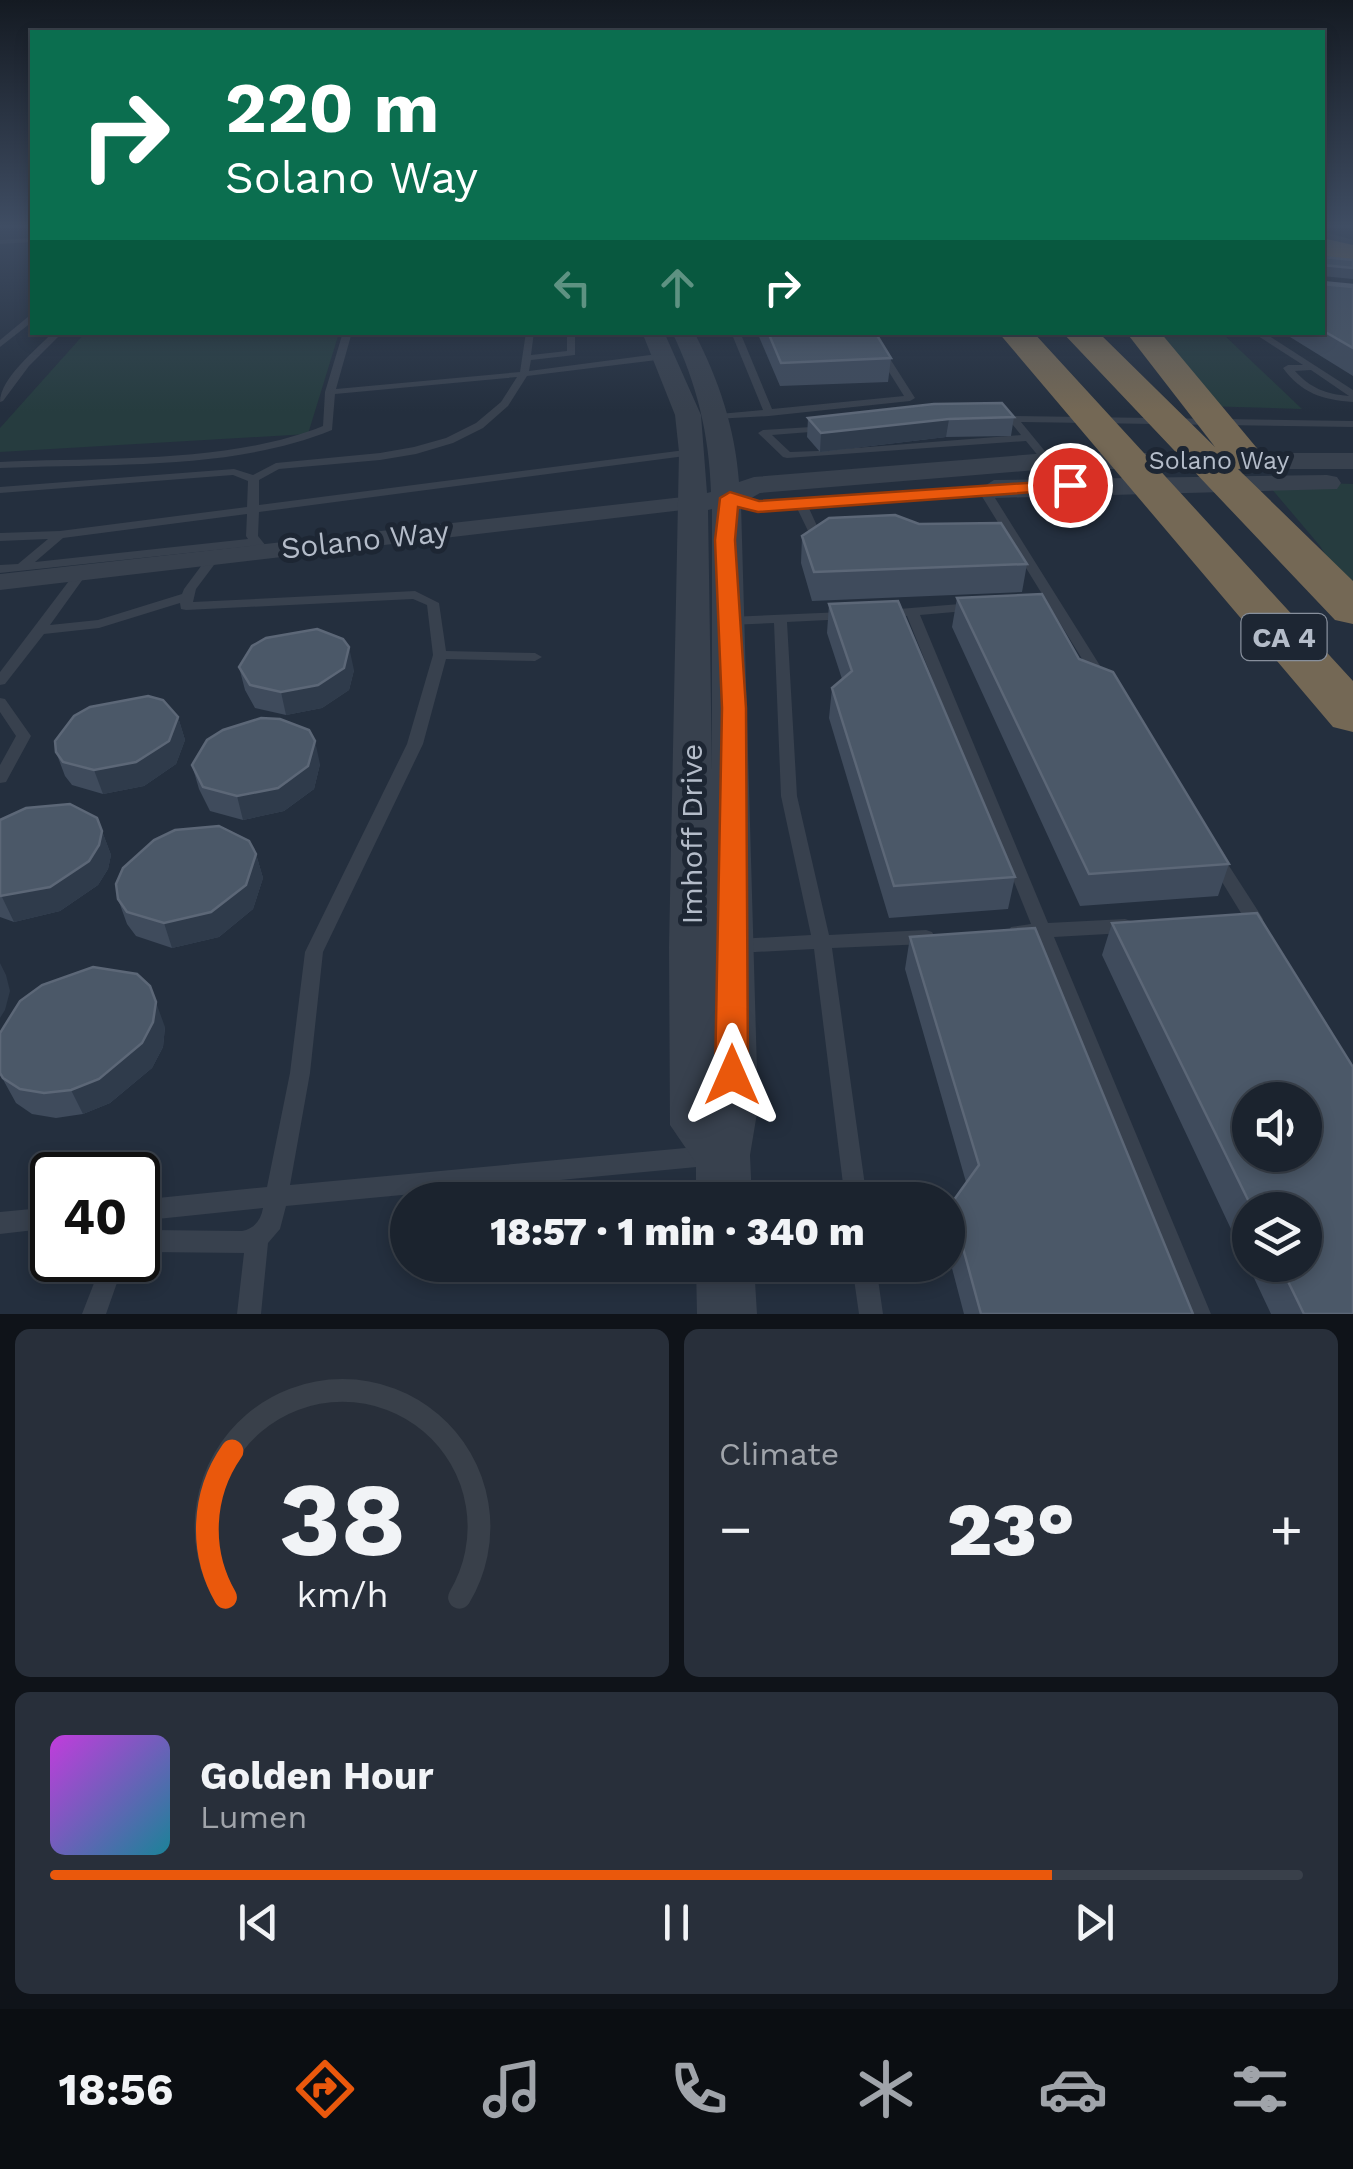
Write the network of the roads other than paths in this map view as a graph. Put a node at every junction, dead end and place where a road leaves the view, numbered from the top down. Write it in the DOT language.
graph roads {
  1 [pos="30,320"];
  2 [pos="56,335"];
  3 [pos="347,335"];
  4 [pos="530,335"];
  5 [pos="570,335"];
  6 [pos="655,335"];
  7 [pos="685,335"];
  8 [pos="736,335"];
  9 [pos="870,335"];
  10 [pos="977,335"];
  11 [pos="1015,335"];
  12 [pos="1081,335"];
  13 [pos="1144,335"];
  14 [pos="1261,335"];
  15 [pos="0,344"];
  16 [pos="666,356"];
  17 [pos="526,358"];
  18 [pos="1313,367"];
  19 [pos="524,374"];
  20 [pos="330,392"];
  21 [pos="1353,396"];
  22 [pos="0,399"];
  23 [pos="1042,405"];
  24 [pos="769,413"];
  25 [pos="719,417"];
  26 [pos="996,417"];
  27 [pos="1353,424"];
  28 [pos="841,427"];
  29 [pos="1028,438"];
  30 [pos="725,448"];
  31 [pos="692,452"];
  32 [pos="149,456"];
  33 [pos="1048,461"];
  34 [pos="1353,461"];
  35 [pos="0,465"];
  36 [pos="983,478"];
  37 [pos="131,479"];
  38 [pos="254,479"];
  39 [pos="1353,484"];
  40 [pos="0,490"];
  41 [pos="711,500"];
  42 [pos="802,504"];
  43 [pos="1270,509"];
  44 [pos="250,513"];
  45 [pos="1004,524"];
  46 [pos="985,525"];
  47 [pos="852,530"];
  48 [pos="60,535"];
  49 [pos="0,537"];
  50 [pos="260,547"];
  51 [pos="214,557"];
  52 [pos="82,572"];
  53 [pos="8,575"];
  54 [pos="189,596"];
  55 [pos="1353,600"];
  56 [pos="983,607"];
  57 [pos="1353,609"];
  58 [pos="903,612"];
  59 [pos="856,615"];
  60 [pos="780,620"];
  61 [pos="728,621"];
  62 [pos="40,630"];
  63 [pos="440,655"];
  64 [pos="535,657"];
  65 [pos="0,681"];
  66 [pos="0,702"];
  67 [pos="1116,702"];
  68 [pos="1353,715"];
  69 [pos="0,778"];
  70 [pos="1201,836"];
  71 [pos="1215,921"];
  72 [pos="1138,925"];
  73 [pos="1040,930"];
  74 [pos="1001,933"];
  75 [pos="941,936"];
  76 [pos="822,943"];
  77 [pos="712,946"];
  78 [pos="723,1177"];
  79 [pos="854,1182"];
  80 [pos="278,1197"];
  81 [pos="160,1208"];
  82 [pos="30,1220"];
  83 [pos="0,1223"];
  84 [pos="257,1239"];
  85 [pos="160,1244"];
  86 [pos="106,1282"];
  87 [pos="726,1282"];
  88 [pos="866,1282"];
  89 [pos="94,1314"];
  90 [pos="249,1314"];
  91 [pos="727,1314"];
  92 [pos="871,1314"];
  93 [pos="1200,1314"];
  1 -- 15 [label="lane"];
  2 -- 22 [label="lane"];
  3 -- 20 [label="lane"];
  4 -- 17 [label="lane"];
  5 -- 17 [label="lane"];
  6 -- 16 [label="street"];
  7 -- 25 [label="street"];
  8 -- 24 [label="lane"];
  9 -- 24 [label="lane"];
  10 -- 23 [label="highway"];
  11 -- 23 [label="highway"];
  12 -- 43 [label="highway, CA 4"];
  13 -- 43 [label="highway"];
  14 -- 18 [label="lane"];
  16 -- 19 [label="lane"];
  16 -- 31 [label="street"];
  17 -- 19 [label="lane"];
  18 -- 21 [label="lane"];
  18 -- 21 [label="lane"];
  19 -- 20 [label="lane"];
  19 -- 38 [label="lane"];
  20 -- 32 [label="lane"];
  23 -- 26 [label="lane"];
  23 -- 27 [label="lane"];
  23 -- 29 [label="lane"];
  23 -- 68 [label="highway, CA 4"];
  24 -- 25 [label="lane"];
  25 -- 30 [label="street"];
  28 -- 29 [label="lane"];
  29 -- 33 [label="lane"];
  30 -- 36 [label="street"];
  30 -- 41 [label="street"];
  31 -- 41 [label="street"];
  31 -- 44 [label="lane"];
  32 -- 35 [label="lane"];
  32 -- 37 [label="lane"];
  33 -- 34 [label="street, Solano Way"];
  33 -- 36 [label="street, Solano Way"];
  36 -- 39 [label="street, Solano Way"];
  36 -- 41 [label="street, Solano Way"];
  36 -- 42 [label="street, Solano Way"];
  36 -- 45 [label="lane"];
  37 -- 38 [label="lane"];
  37 -- 40 [label="lane"];
  38 -- 44 [label="lane"];
  41 -- 42 [label="street, Solano Way"];
  41 -- 50 [label="street, Solano Way"];
  41 -- 61 [label="street, Imhoff Drive"];
  41 -- 77 [label="street, Imhoff Drive"];
  42 -- 47 [label="lane"];
  43 -- 55 [label="highway"];
  43 -- 57 [label="highway, CA 4"];
  44 -- 48 [label="lane"];
  44 -- 50 [label="lane"];
  45 -- 46 [label="lane"];
  45 -- 67 [label="lane"];
  48 -- 49 [label="lane"];
  48 -- 53 [label="lane"];
  50 -- 51 [label="street, Solano Way"];
  50 -- 53 [label="lane"];
  51 -- 52 [label="street, Solano Way"];
  51 -- 54 [label="lane"];
  52 -- 53 [label="street, Solano Way"];
  52 -- 62 [label="lane"];
  54 -- 62 [label="lane"];
  54 -- 63 [label="lane"];
  56 -- 58 [label="lane"];
  58 -- 73 [label="lane"];
  59 -- 60 [label="lane"];
  60 -- 61 [label="lane"];
  60 -- 76 [label="lane"];
  61 -- 77 [label="street, Imhoff Drive"];
  62 -- 65 [label="lane"];
  63 -- 64 [label="lane"];
  63 -- 80 [label="lane"];
  66 -- 69 [label="lane"];
  70 -- 71 [label="lane"];
  72 -- 73 [label="lane"];
  73 -- 74 [label="lane"];
  73 -- 93 [label="lane"];
  75 -- 76 [label="lane"];
  76 -- 77 [label="lane"];
  76 -- 79 [label="lane"];
  77 -- 78 [label="street, Imhoff Drive"];
  78 -- 80 [label="lane"];
  80 -- 81 [label="lane"];
  80 -- 84 [label="lane"];
  82 -- 83 [label="lane"];
  84 -- 85 [label="lane"];
  84 -- 90 [label="lane"];
  86 -- 89 [label="lane"];
  87 -- 91 [label="street"];
  88 -- 92 [label="lane"];
}
